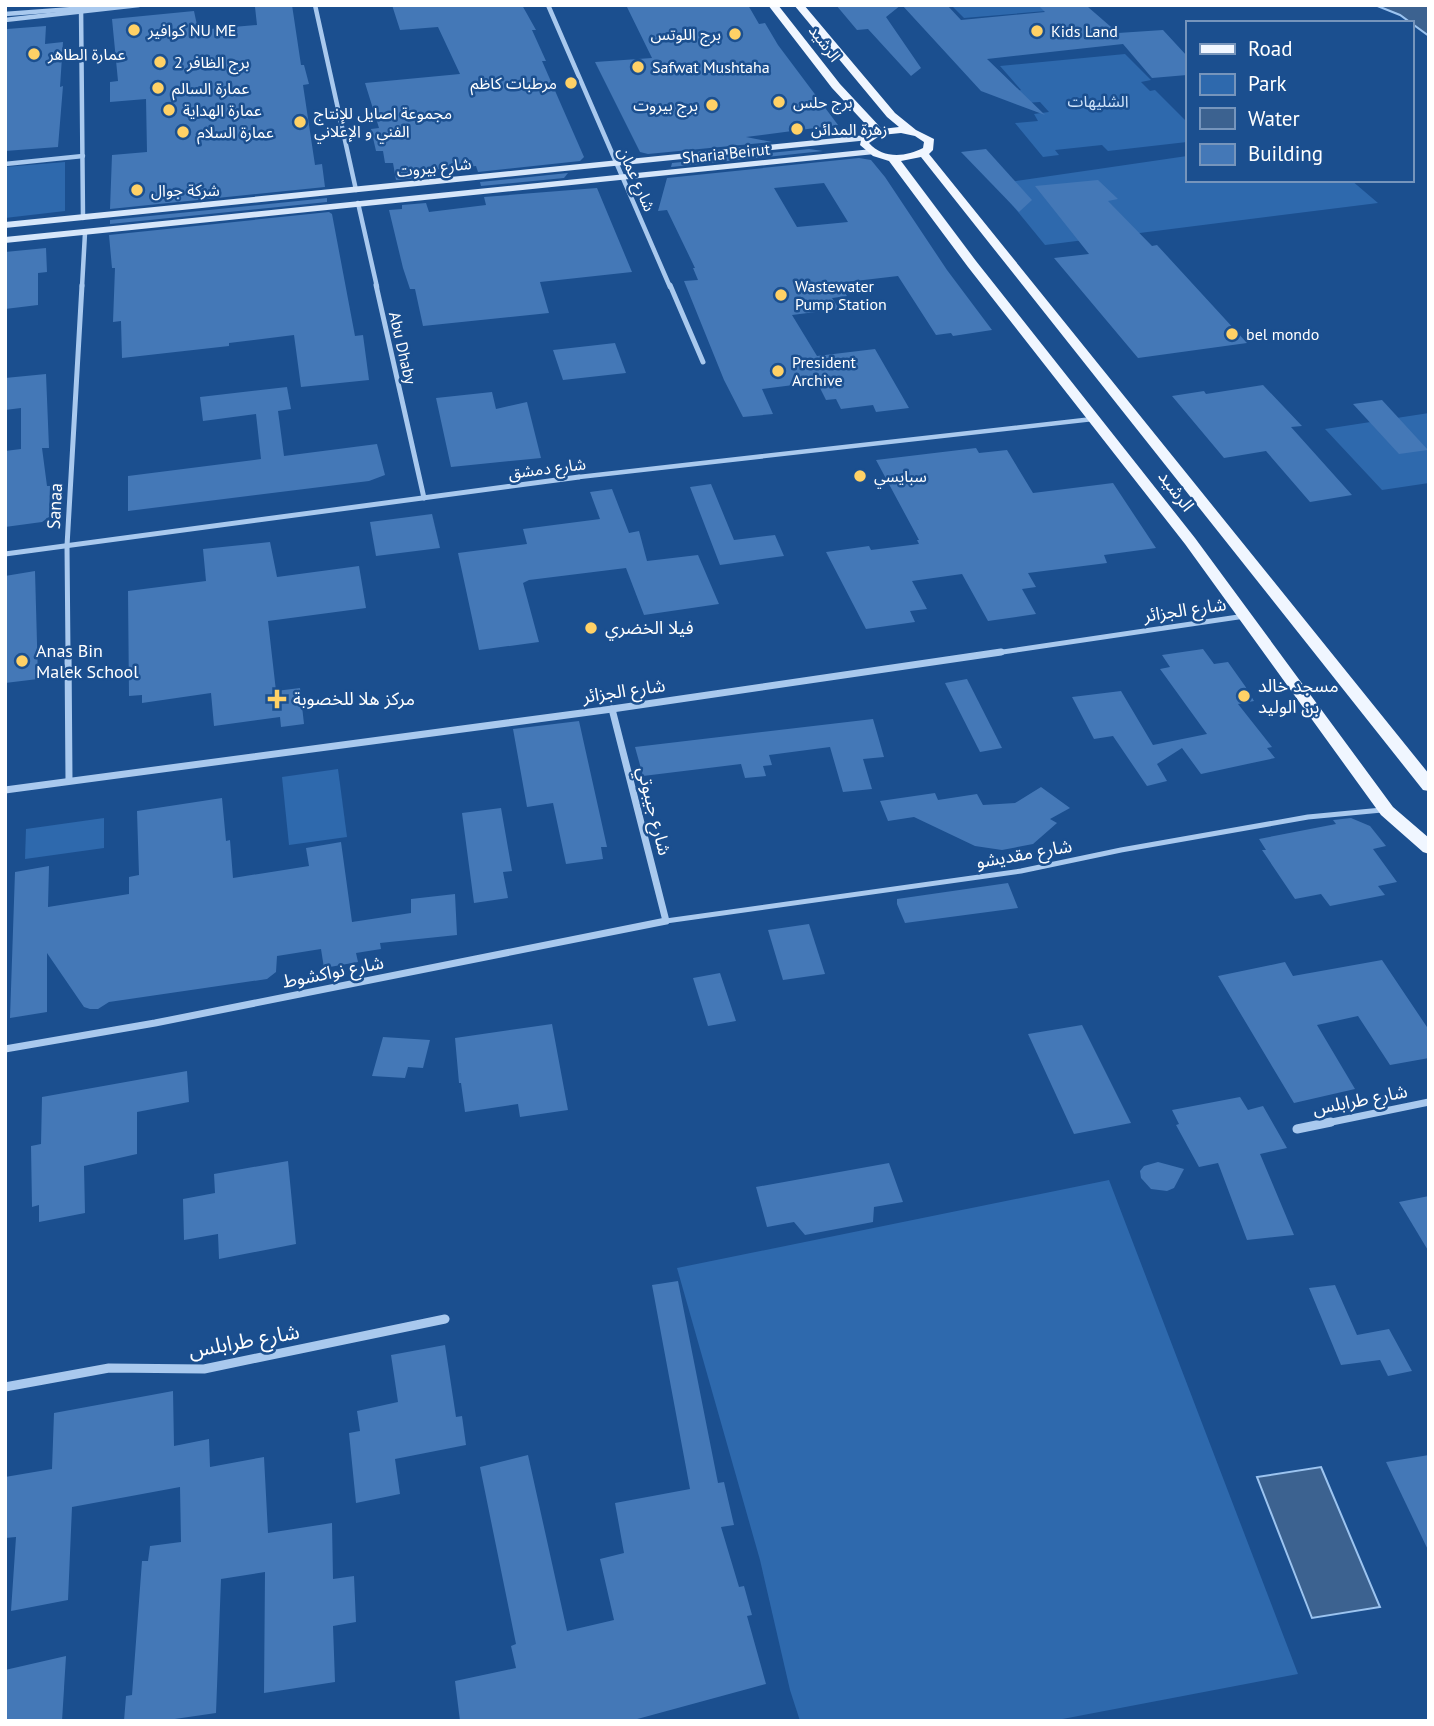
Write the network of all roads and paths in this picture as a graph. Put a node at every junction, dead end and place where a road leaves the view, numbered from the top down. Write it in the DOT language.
graph roads {
  1 [pos="139,5"];
  2 [pos="315,5"];
  3 [pos="548,5"];
  4 [pos="773,5"];
  5 [pos="799,5"];
  6 [pos="81,6"];
  7 [pos="118,7"];
  8 [pos="5,14"];
  9 [pos="81,14"];
  10 [pos="5,20"];
  11 [pos="911,131"];
  12 [pos="879,132"];
  13 [pos="866,138"];
  14 [pos="872,152"];
  15 [pos="923,153"];
  16 [pos="83,156"];
  17 [pos="892,157"];
  18 [pos="5,164"];
  19 [pos="618,165"];
  20 [pos="624,177"];
  21 [pos="356,190"];
  22 [pos="358,203"];
  23 [pos="83,218"];
  24 [pos="5,225"];
  25 [pos="85,233"];
  26 [pos="5,240"];
  27 [pos="704,362"];
  28 [pos="1093,419"];
  29 [pos="579,477"];
  30 [pos="424,498"];
  31 [pos="67,546"];
  32 [pos="5,554"];
  33 [pos="1245,616"];
  34 [pos="612,709"];
  35 [pos="69,780"];
  36 [pos="1429,786"];
  37 [pos="5,790"];
  38 [pos="1387,811"];
  39 [pos="1429,848"];
  40 [pos="666,921"];
  41 [pos="5,1049"];
  42 [pos="1429,1102"];
  43 [pos="1297,1129"];
  44 [pos="444,1319"];
  45 [pos="5,1387"];
  1 -- 7 [label="street"];
  2 -- 21 [label="street"];
  3 -- 19 [label="street, شارع عمان"];
  4 -- 12 [label="main road, الرشيد"];
  5 -- 11 [label="main road, الرشيد"];
  6 -- 7 [label="street"];
  6 -- 8 [label="street"];
  6 -- 9 [label="street"];
  7 -- 9 [label="street"];
  9 -- 10 [label="street"];
  9 -- 16 [label="street"];
  11 -- 12 [label="main road"];
  11 -- 15 [label="main road, الرشيد"];
  12 -- 13 [label="main road"];
  13 -- 14 [label="main road"];
  13 -- 19 [label="main road, شارع بيروت"];
  14 -- 17 [label="main road"];
  14 -- 20 [label="main road, Sharia Beirut"];
  15 -- 17 [label="main road"];
  15 -- 36 [label="main road, الرشيد"];
  16 -- 18 [label="street"];
  16 -- 23 [label="street"];
  17 -- 28 [label="main road, الرشيد"];
  19 -- 20 [label="street, شارع عمان"];
  19 -- 21 [label="main road, شارع بيروت"];
  20 -- 22 [label="main road, شارع بيروت"];
  20 -- 27 [label="street, شارع عمان"];
  21 -- 23 [label="main road, شارع بيروت"];
  22 -- 25 [label="main road, شارع بيروت"];
  22 -- 30 [label="street, Abu Dhaby"];
  23 -- 24 [label="main road, شارع بيروت"];
  25 -- 26 [label="main road, شارع بيروت"];
  25 -- 31 [label="street, Sanaa"];
  28 -- 29 [label="lane, شارع دمشق"];
  28 -- 33 [label="main road, الرشيد"];
  29 -- 30 [label="street, شارع دمشق"];
  30 -- 31 [label="street, شارع دمشق"];
  31 -- 32 [label="street, شارع دمشق"];
  31 -- 35 [label="street, Sanaa"];
  33 -- 34 [label="street, شارع الجزائر"];
  33 -- 38 [label="main road, الرشيد"];
  34 -- 35 [label="street, شارع الجزائر"];
  34 -- 40 [label="street, شارع جيبوتي"];
  35 -- 37 [label="street, شارع الجزائر"];
  38 -- 39 [label="main road, الرشيد"];
  38 -- 40 [label="lane, شارع مقديشو"];
  40 -- 41 [label="street, شارع نواكشوط"];
  42 -- 43 [label="street, شارع طرابلس"];
  44 -- 45 [label="street, شارع طرابلس"];
}
